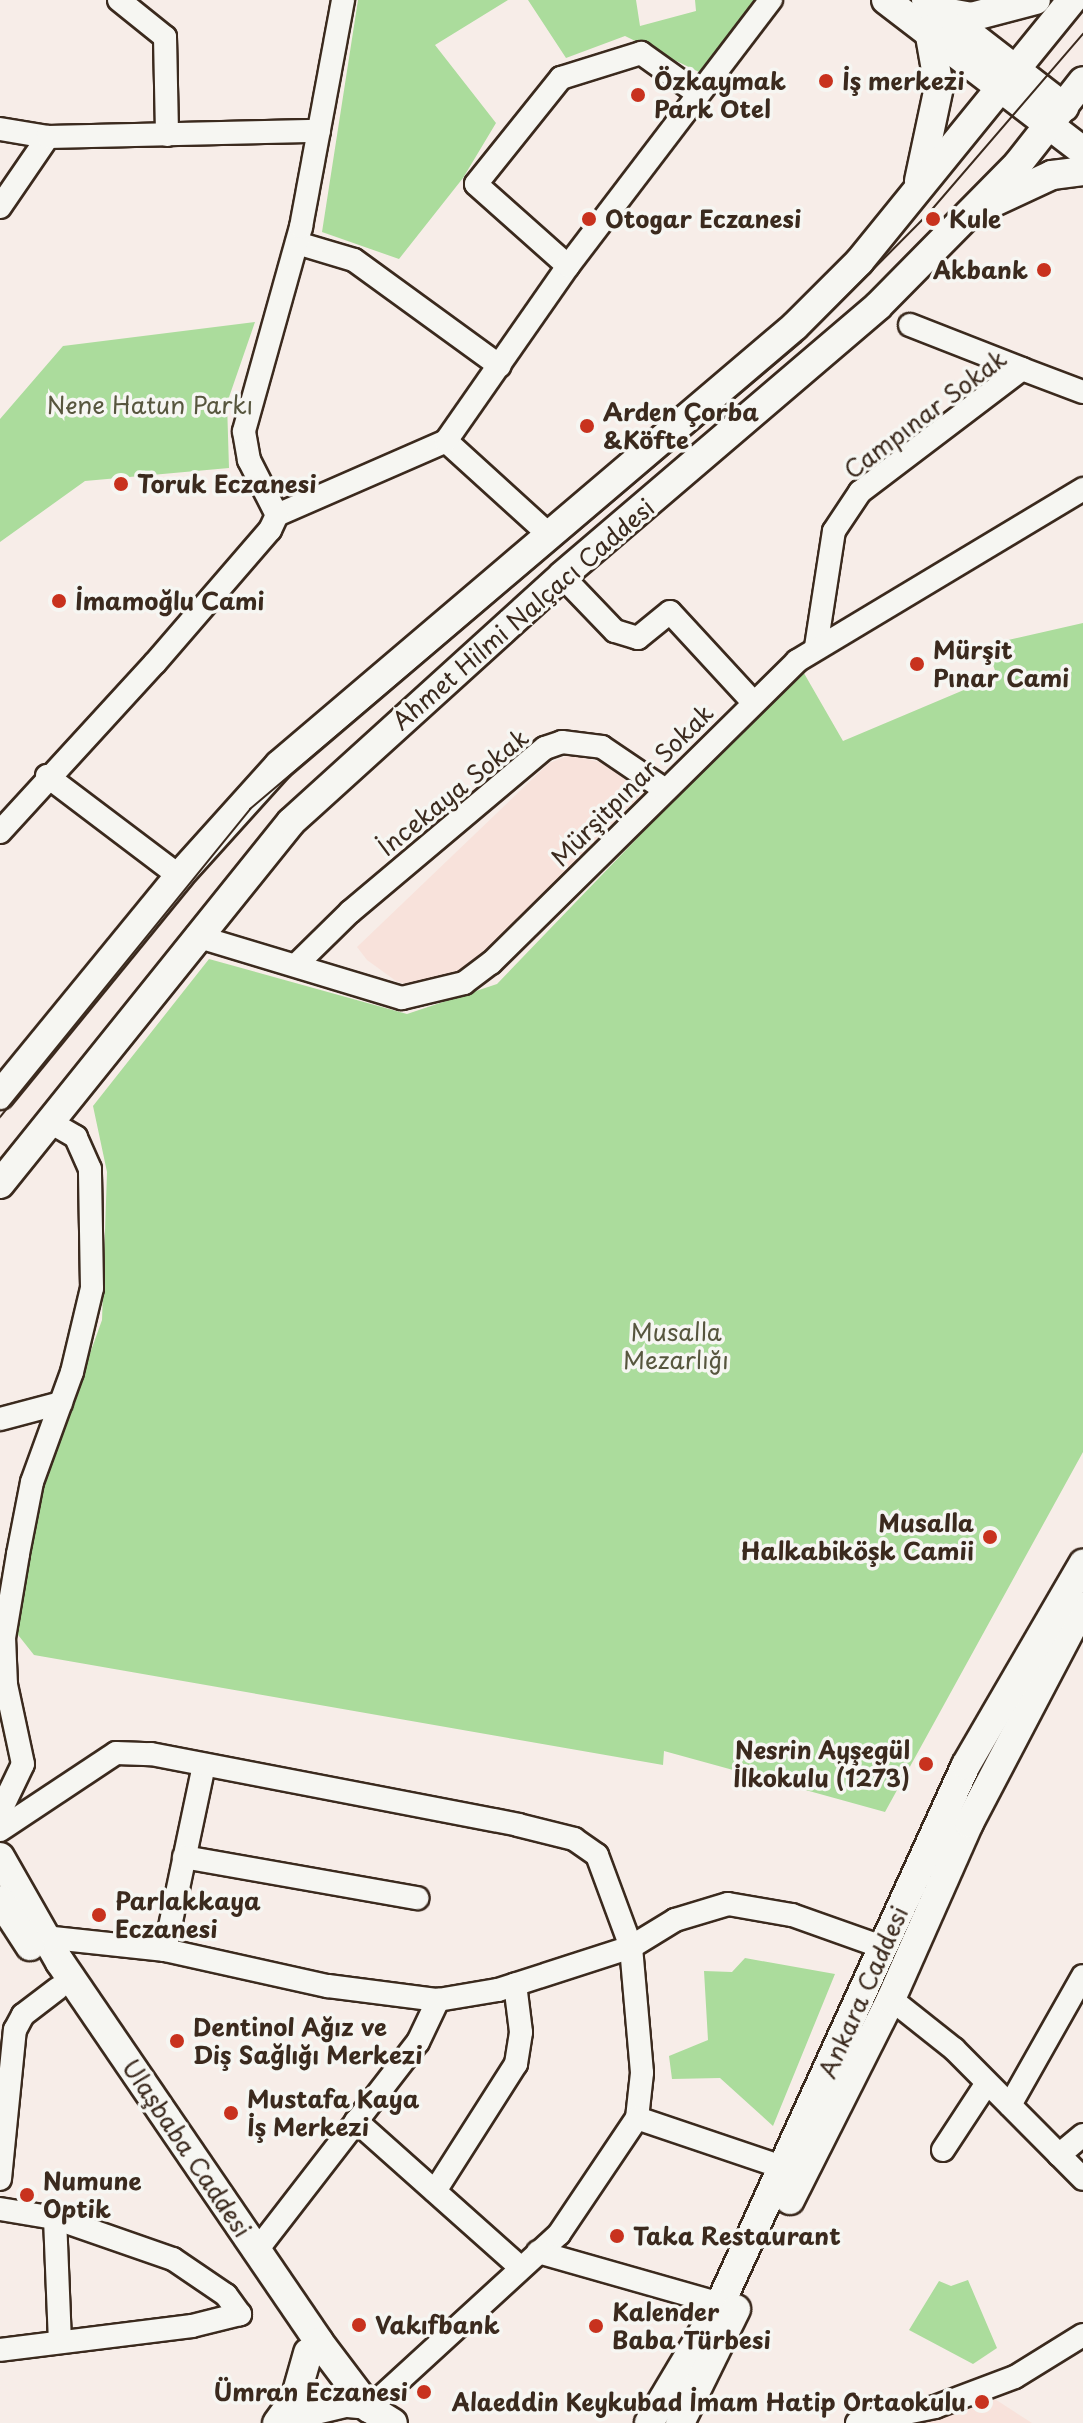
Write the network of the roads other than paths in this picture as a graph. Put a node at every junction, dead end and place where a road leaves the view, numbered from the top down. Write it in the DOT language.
graph roads {
  1 [pos="119,0"];
  2 [pos="343,0"];
  3 [pos="771,0"];
  4 [pos="886,0"];
  5 [pos="1036,0"];
  6 [pos="1072,0"];
  7 [pos="932,14"];
  8 [pos="1009,80"];
  9 [pos="1083,81"];
  10 [pos="697,93"];
  11 [pos="1056,116"];
  12 [pos="0,129"];
  13 [pos="319,131"];
  14 [pos="167,135"];
  15 [pos="48,137"];
  16 [pos="1083,151"];
  17 [pos="1083,171"];
  18 [pos="915,195"];
  19 [pos="0,207"];
  20 [pos="963,221"];
  21 [pos="297,243"];
  22 [pos="568,266"];
  23 [pos="910,325"];
  24 [pos="500,366"];
  25 [pos="1022,369"];
  26 [pos="1083,392"];
  27 [pos="446,441"];
  28 [pos="1083,489"];
  29 [pos="274,522"];
  30 [pos="547,533"];
  31 [pos="562,576"];
  32 [pos="816,647"];
  33 [pos="752,701"];
  34 [pos="47,776"];
  35 [pos="664,789"];
  36 [pos="0,832"];
  37 [pos="179,876"];
  38 [pos="196,936"];
  39 [pos="296,965"];
  40 [pos="0,1095"];
  41 [pos="56,1115"];
  42 [pos="0,1184"];
  43 [pos="61,1403"];
  44 [pos="0,1419"];
  45 [pos="1083,1564"];
  46 [pos="1083,1606"];
  47 [pos="3,1681"];
  48 [pos="204,1765"];
  49 [pos="0,1812"];
  50 [pos="0,1830"];
  51 [pos="0,1857"];
  52 [pos="184,1857"];
  53 [pos="417,1898"];
  54 [pos="0,1900"];
  55 [pos="44,1937"];
  56 [pos="631,1947"];
  57 [pos="882,1947"];
  58 [pos="165,1950"];
  59 [pos="515,1984"];
  60 [pos="57,1989"];
  61 [pos="1080,1991"];
  62 [pos="891,1999"];
  63 [pos="438,2000"];
  64 [pos="987,2083"];
  65 [pos="1010,2105"];
  66 [pos="637,2118"];
  67 [pos="356,2121"];
  68 [pos="1083,2135"];
  69 [pos="943,2150"];
  70 [pos="1059,2155"];
  71 [pos="785,2168"];
  72 [pos="0,2179"];
  73 [pos="1083,2179"];
  74 [pos="435,2191"];
  75 [pos="0,2209"];
  76 [pos="55,2218"];
  77 [pos="257,2250"];
  78 [pos="538,2252"];
  79 [pos="520,2267"];
  80 [pos="720,2304"];
  81 [pos="1083,2335"];
  82 [pos="60,2342"];
  83 [pos="0,2350"];
  84 [pos="308,2353"];
  85 [pos="367,2415"];
  86 [pos="311,2419"];
  87 [pos="276,2423"];
  88 [pos="649,2423"];
  89 [pos="680,2423"];
  90 [pos="857,2423"];
  1 -- 14 [label="street"];
  2 -- 13 [label="street"];
  3 -- 10 [label="street"];
  4 -- 7 [label="main road"];
  5 -- 7 [label="main road"];
  6 -- 8 [label="main road, Ahmet Hilmi Nalçacı Caddesi"];
  7 -- 8 [label="main road"];
  7 -- 18 [label="main road"];
  8 -- 11 [label="main road"];
  8 -- 18 [label="main road, Ahmet Hilmi Nalçacı Caddesi"];
  9 -- 11 [label="main road, Ahmet Hilmi Nalçacı Caddesi"];
  10 -- 22 [label="street"];
  10 -- 22 [label="street"];
  11 -- 16 [label="main road"];
  11 -- 20 [label="main road, Ahmet Hilmi Nalçacı Caddesi"];
  12 -- 15 [label="street"];
  13 -- 14 [label="street"];
  13 -- 21 [label="street"];
  14 -- 15 [label="street"];
  15 -- 19 [label="street"];
  17 -- 20 [label="main road"];
  18 -- 30 [label="main road, Ahmet Hilmi Nalçacı Caddesi"];
  20 -- 31 [label="main road, Ahmet Hilmi Nalçacı Caddesi"];
  21 -- 24 [label="street"];
  21 -- 29 [label="street"];
  22 -- 24 [label="street"];
  23 -- 25 [label="street"];
  24 -- 27 [label="street"];
  25 -- 26 [label="street, Campınar Sokak"];
  25 -- 32 [label="street, Campınar Sokak"];
  27 -- 29 [label="street"];
  27 -- 30 [label="street"];
  28 -- 32 [label="street, Mürşitpınar Sokak"];
  29 -- 34 [label="street"];
  30 -- 37 [label="main road, Ahmet Hilmi Nalçacı Caddesi"];
  31 -- 33 [label="street"];
  31 -- 38 [label="main road, Ahmet Hilmi Nalçacı Caddesi"];
  32 -- 33 [label="street, Mürşitpınar Sokak"];
  33 -- 35 [label="street, Mürşitpınar Sokak"];
  34 -- 36 [label="street"];
  34 -- 37 [label="street"];
  35 -- 39 [label="street, Mürşitpınar Sokak"];
  35 -- 39 [label="street, İncekaya Sokak"];
  37 -- 40 [label="main road, Ahmet Hilmi Nalçacı Caddesi"];
  38 -- 39 [label="street, Mürşitpınar Sokak"];
  38 -- 41 [label="main road, Ahmet Hilmi Nalçacı Caddesi"];
  41 -- 42 [label="main road, Ahmet Hilmi Nalçacı Caddesi"];
  41 -- 43 [label="street"];
  43 -- 44 [label="street"];
  43 -- 47 [label="street"];
  45 -- 57 [label="main road, Ankara Caddesi"];
  46 -- 62 [label="main road, Ankara Caddesi"];
  47 -- 49 [label="street"];
  48 -- 50 [label="street"];
  48 -- 52 [label="street"];
  48 -- 56 [label="street"];
  51 -- 55 [label="main road, Ulaşbaba Caddesi"];
  52 -- 53 [label="street"];
  52 -- 58 [label="street"];
  54 -- 60 [label="main road, Ulaşbaba Caddesi"];
  55 -- 58 [label="street"];
  55 -- 77 [label="main road, Ulaşbaba Caddesi"];
  56 -- 57 [label="street"];
  56 -- 59 [label="street"];
  56 -- 66 [label="street"];
  57 -- 71 [label="main road, Ankara Caddesi"];
  58 -- 63 [label="street"];
  59 -- 63 [label="street"];
  59 -- 74 [label="street"];
  60 -- 72 [label="street"];
  60 -- 84 [label="main road, Ulaşbaba Caddesi"];
  61 -- 65 [label="street"];
  62 -- 64 [label="street"];
  62 -- 89 [label="main road, Ankara Caddesi"];
  63 -- 67 [label="street"];
  64 -- 65 [label="street"];
  64 -- 69 [label="street"];
  65 -- 70 [label="street"];
  66 -- 71 [label="street"];
  66 -- 78 [label="street"];
  67 -- 74 [label="street"];
  67 -- 77 [label="street"];
  68 -- 70 [label="street"];
  70 -- 73 [label="street"];
  71 -- 80 [label="main road, Ankara Caddesi"];
  74 -- 79 [label="street"];
  75 -- 76 [label="street"];
  76 -- 82 [label="street"];
  76 -- 82 [label="street"];
  77 -- 85 [label="main road, Ulaşbaba Caddesi"];
  78 -- 79 [label="street"];
  78 -- 80 [label="street"];
  79 -- 85 [label="street"];
  80 -- 88 [label="main road, Ankara Caddesi"];
  81 -- 90 [label="street"];
  82 -- 83 [label="street"];
  84 -- 85 [label="main road, Ulaşbaba Caddesi"];
  84 -- 87 [label="main road"];
  85 -- 86 [label="street"];
  86 -- 87 [label="street"];
}
